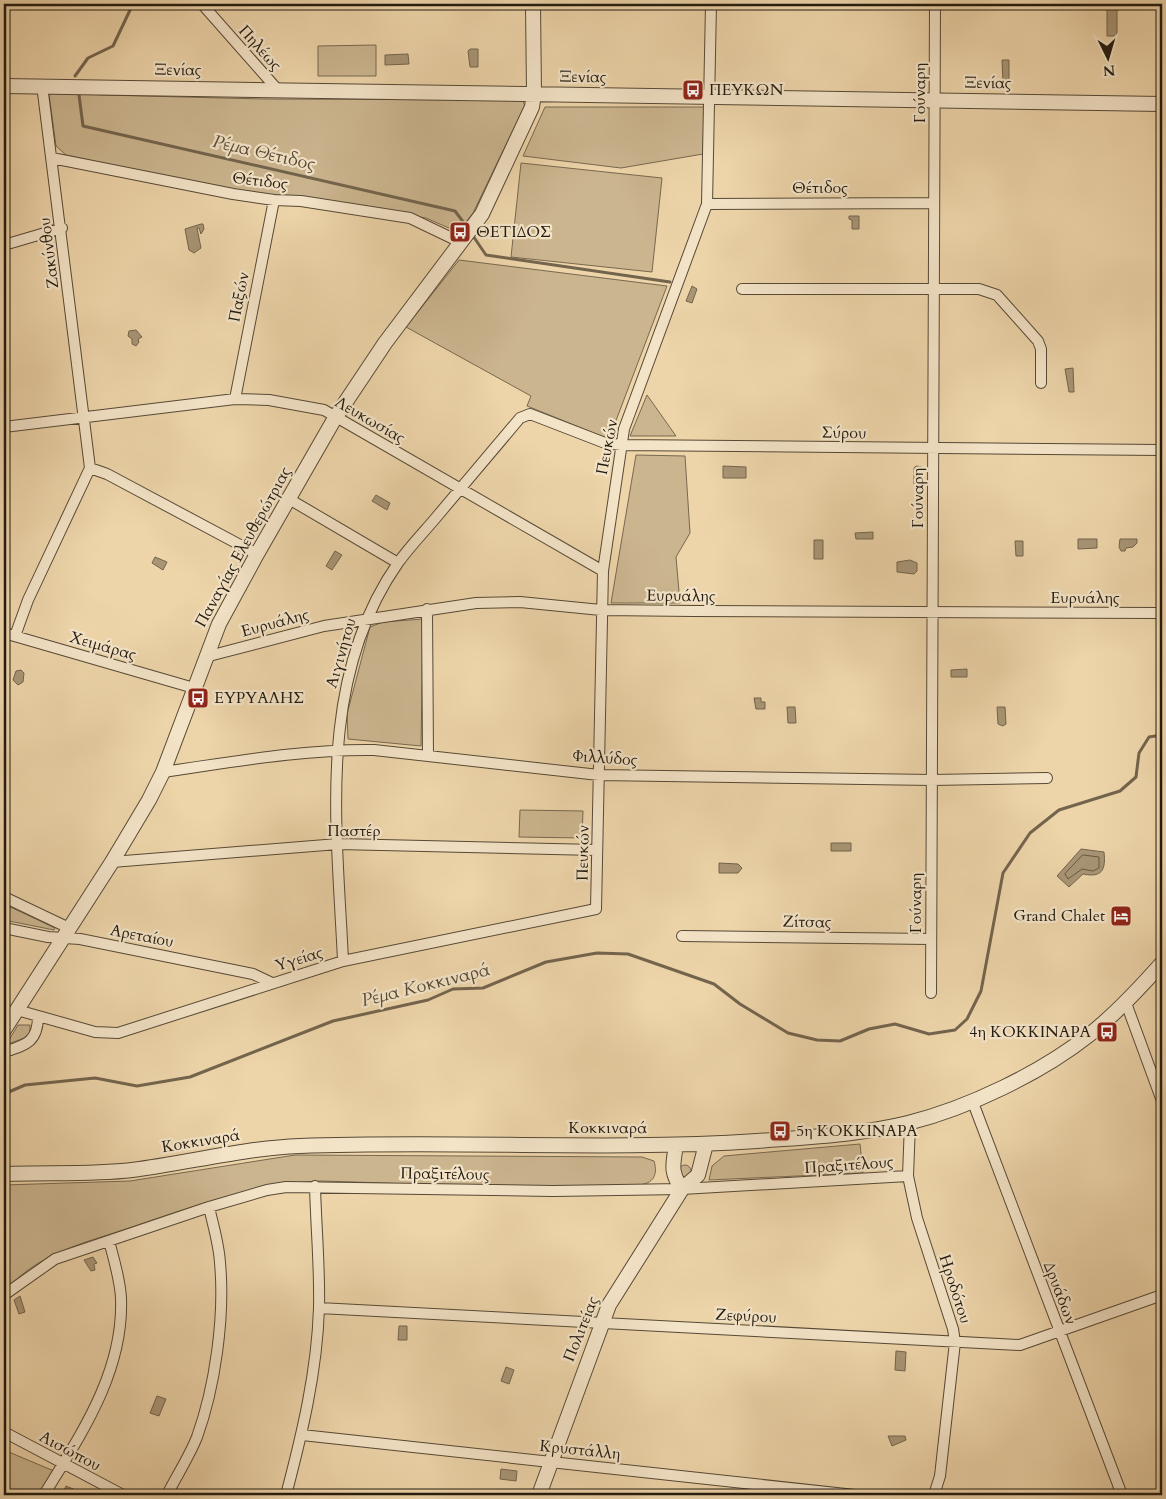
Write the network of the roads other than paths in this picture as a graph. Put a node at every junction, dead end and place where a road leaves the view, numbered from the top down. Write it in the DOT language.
graph roads {
  1 [pos="202,4"];
  2 [pos="534,4"];
  3 [pos="711,4"];
  4 [pos="935,4"];
  5 [pos="1162,4"];
  6 [pos="42,85"];
  7 [pos="4,86"];
  8 [pos="277,89"];
  9 [pos="534,94"];
  10 [pos="711,97"];
  11 [pos="1162,99"];
  12 [pos="935,100"];
  13 [pos="1162,104"];
  14 [pos="52,158"];
  15 [pos="274,200"];
  16 [pos="934,203"];
  17 [pos="707,204"];
  18 [pos="62,228"];
  19 [pos="460,242"];
  20 [pos="4,245"];
  21 [pos="934,287"];
  22 [pos="742,288"];
  23 [pos="1041,383"];
  24 [pos="235,399"];
  25 [pos="530,414"];
  26 [pos="83,417"];
  27 [pos="335,418"];
  28 [pos="4,428"];
  29 [pos="621,445"];
  30 [pos="933,449"];
  31 [pos="1162,450"];
  32 [pos="90,468"];
  33 [pos="460,489"];
  34 [pos="289,499"];
  35 [pos="257,554"];
  36 [pos="398,563"];
  37 [pos="603,571"];
  38 [pos="426,609"];
  39 [pos="601,610"];
  40 [pos="1162,613"];
  41 [pos="932,614"];
  42 [pos="366,618"];
  43 [pos="4,633"];
  44 [pos="15,636"];
  45 [pos="205,657"];
  46 [pos="194,688"];
  47 [pos="337,750"];
  48 [pos="428,756"];
  49 [pos="163,772"];
  50 [pos="599,775"];
  51 [pos="1047,778"];
  52 [pos="932,780"];
  53 [pos="338,844"];
  54 [pos="598,850"];
  55 [pos="112,862"];
  56 [pos="4,897"];
  57 [pos="596,909"];
  58 [pos="4,928"];
  59 [pos="66,932"];
  60 [pos="682,936"];
  61 [pos="931,939"];
  62 [pos="344,961"];
  63 [pos="1162,963"];
  64 [pos="272,982"];
  65 [pos="931,993"];
  66 [pos="1126,1003"];
  67 [pos="17,1010"];
  68 [pos="38,1016"];
  69 [pos="4,1030"];
  70 [pos="4,1052"];
  71 [pos="972,1100"];
  72 [pos="1162,1101"];
  73 [pos="910,1123"];
  74 [pos="706,1144"];
  75 [pos="676,1145"];
  76 [pos="4,1174"];
  77 [pos="908,1176"];
  78 [pos="315,1186"];
  79 [pos="682,1189"];
  80 [pos="209,1207"];
  81 [pos="109,1241"];
  82 [pos="4,1295"];
  83 [pos="1162,1295"];
  84 [pos="319,1308"];
  85 [pos="601,1323"];
  86 [pos="1059,1333"];
  87 [pos="955,1342"];
  88 [pos="4,1432"];
  89 [pos="302,1435"];
  90 [pos="553,1462"];
  91 [pos="63,1465"];
  92 [pos="44,1495"];
  93 [pos="123,1495"];
  94 [pos="166,1495"];
  95 [pos="286,1495"];
  96 [pos="539,1495"];
  97 [pos="855,1495"];
  98 [pos="934,1495"];
  99 [pos="1122,1495"];
  1 -- 8 [label="street, Πηλέως"];
  2 -- 9 [label="street, Παναγίας Ελευθερώτριας"];
  3 -- 10 [label="street, Πευκών"];
  4 -- 12 [label="street, Γούναρη"];
  5 -- 11 [label="street"];
  6 -- 7 [label="street, Ξενίας"];
  6 -- 8 [label="street, Ξενίας"];
  6 -- 14 [label="street, Ζακύνθου"];
  8 -- 9 [label="street, Ξενίας"];
  9 -- 10 [label="street, Ξενίας"];
  9 -- 19 [label="street, Παναγίας Ελευθερώτριας"];
  10 -- 12 [label="street, Ξενίας"];
  10 -- 17 [label="street, Πευκών"];
  12 -- 13 [label="street, Ξενίας"];
  12 -- 16 [label="street, Γούναρη"];
  14 -- 15 [label="street, Θέτιδος"];
  14 -- 18 [label="street, Ζακύνθου"];
  15 -- 19 [label="street, Θέτιδος"];
  15 -- 24 [label="street, Παξών"];
  16 -- 17 [label="street, Θέτιδος"];
  16 -- 21 [label="street, Γούναρη"];
  17 -- 29 [label="street, Πευκών"];
  18 -- 20 [label="street"];
  18 -- 26 [label="street, Ζακύνθου"];
  19 -- 27 [label="street, Παναγίας Ελευθερώτριας"];
  21 -- 22 [label="street"];
  21 -- 23 [label="street"];
  21 -- 30 [label="street, Γούναρη"];
  24 -- 26 [label="street, Λευκωσίας"];
  24 -- 27 [label="street, Λευκωσίας"];
  25 -- 29 [label="street, Σύρου"];
  25 -- 33 [label="street, Αιγινήτου"];
  26 -- 28 [label="street, Λευκωσίας"];
  26 -- 32 [label="street, Ζακύνθου"];
  27 -- 33 [label="street, Λευκωσίας"];
  27 -- 34 [label="street, Παναγίας Ελευθερώτριας"];
  29 -- 30 [label="street, Σύρου"];
  29 -- 37 [label="street, Πευκών"];
  30 -- 31 [label="street, Σύρου"];
  30 -- 41 [label="street, Γούναρη"];
  32 -- 35 [label="street"];
  32 -- 44 [label="street"];
  33 -- 36 [label="street, Αιγινήτου"];
  33 -- 37 [label="street, Λευκωσίας"];
  34 -- 35 [label="street, Παναγίας Ελευθερώτριας"];
  34 -- 36 [label="street"];
  35 -- 45 [label="street, Παναγίας Ελευθερώτριας"];
  36 -- 42 [label="street, Αιγινήτου"];
  37 -- 39 [label="street, Πευκών"];
  38 -- 39 [label="street, Ευρυάλης"];
  38 -- 42 [label="street, Ευρυάλης"];
  38 -- 48 [label="street"];
  39 -- 41 [label="street, Ευρυάλης"];
  39 -- 50 [label="street, Πευκών"];
  40 -- 41 [label="street, Ευρυάλης"];
  41 -- 52 [label="street, Γούναρη"];
  42 -- 45 [label="street, Ευρυάλης"];
  42 -- 47 [label="street, Αιγινήτου"];
  43 -- 44 [label="street, Χειμάρας"];
  44 -- 46 [label="street, Χειμάρας"];
  45 -- 46 [label="street, Παναγίας Ελευθερώτριας"];
  46 -- 49 [label="street, Παναγίας Ελευθερώτριας"];
  47 -- 48 [label="street, Φιλλύδος"];
  47 -- 49 [label="street, Φιλλύδος"];
  47 -- 53 [label="street, Αιγινήτου"];
  48 -- 50 [label="street, Φιλλύδος"];
  49 -- 55 [label="street, Παναγίας Ελευθερώτριας"];
  50 -- 52 [label="street, Φιλλύδος"];
  50 -- 54 [label="street, Πευκών"];
  51 -- 52 [label="street, Φιλλύδος"];
  52 -- 61 [label="street, Γούναρη"];
  53 -- 54 [label="street, Παστέρ"];
  53 -- 55 [label="street, Παστέρ"];
  53 -- 62 [label="street, Αιγινήτου"];
  54 -- 57 [label="street, Πευκών"];
  55 -- 59 [label="street, Παναγίας Ελευθερώτριας"];
  56 -- 59 [label="street, Αρεταίου"];
  57 -- 62 [label="street, Υγείας"];
  58 -- 59 [label="street, Αρεταίου"];
  59 -- 64 [label="street, Αρεταίου"];
  59 -- 67 [label="street, Παναγίας Ελευθερώτριας"];
  60 -- 61 [label="street, Ζίτσας"];
  61 -- 65 [label="street, Γούναρη"];
  62 -- 64 [label="street, Υγείας"];
  63 -- 66 [label="street, Κοκκιναρά"];
  64 -- 68 [label="street, Υγείας"];
  66 -- 71 [label="street, Κοκκιναρά"];
  66 -- 72 [label="street"];
  67 -- 68 [label="street, Υγείας"];
  67 -- 69 [label="street, Παναγίας Ελευθερώτριας"];
  68 -- 70 [label="street"];
  71 -- 73 [label="street, Κοκκιναρά"];
  71 -- 86 [label="street, Δρυάδων"];
  73 -- 74 [label="street, Κοκκιναρά"];
  73 -- 77 [label="street, Ηροδότου"];
  74 -- 75 [label="street, Κοκκιναρά"];
  74 -- 79 [label="street, Πολιτείας"];
  75 -- 76 [label="street, Κοκκιναρά"];
  75 -- 79 [label="street"];
  77 -- 79 [label="street, Πραξιτέλους"];
  77 -- 87 [label="street, Ηροδότου"];
  78 -- 79 [label="street, Πραξιτέλους"];
  78 -- 80 [label="street, Πραξιτέλους"];
  78 -- 84 [label="street"];
  79 -- 85 [label="street, Πολιτείας"];
  80 -- 81 [label="street, Πραξιτέλους"];
  80 -- 94 [label="street"];
  81 -- 82 [label="street, Πραξιτέλους"];
  81 -- 91 [label="street"];
  83 -- 86 [label="street, Ζεφύρου"];
  84 -- 85 [label="street, Ζεφύρου"];
  84 -- 89 [label="street"];
  85 -- 87 [label="street, Ζεφύρου"];
  85 -- 90 [label="street, Πολιτείας"];
  86 -- 87 [label="street, Ζεφύρου"];
  86 -- 99 [label="street, Δρυάδων"];
  87 -- 98 [label="street, Ηροδότου"];
  88 -- 91 [label="street, Αισώπου"];
  89 -- 90 [label="street, Κρυστάλλη"];
  89 -- 95 [label="street"];
  90 -- 96 [label="street, Πολιτείας"];
  90 -- 97 [label="street, Κρυστάλλη"];
  91 -- 92 [label="street"];
  91 -- 93 [label="street, Αισώπου"];
}
